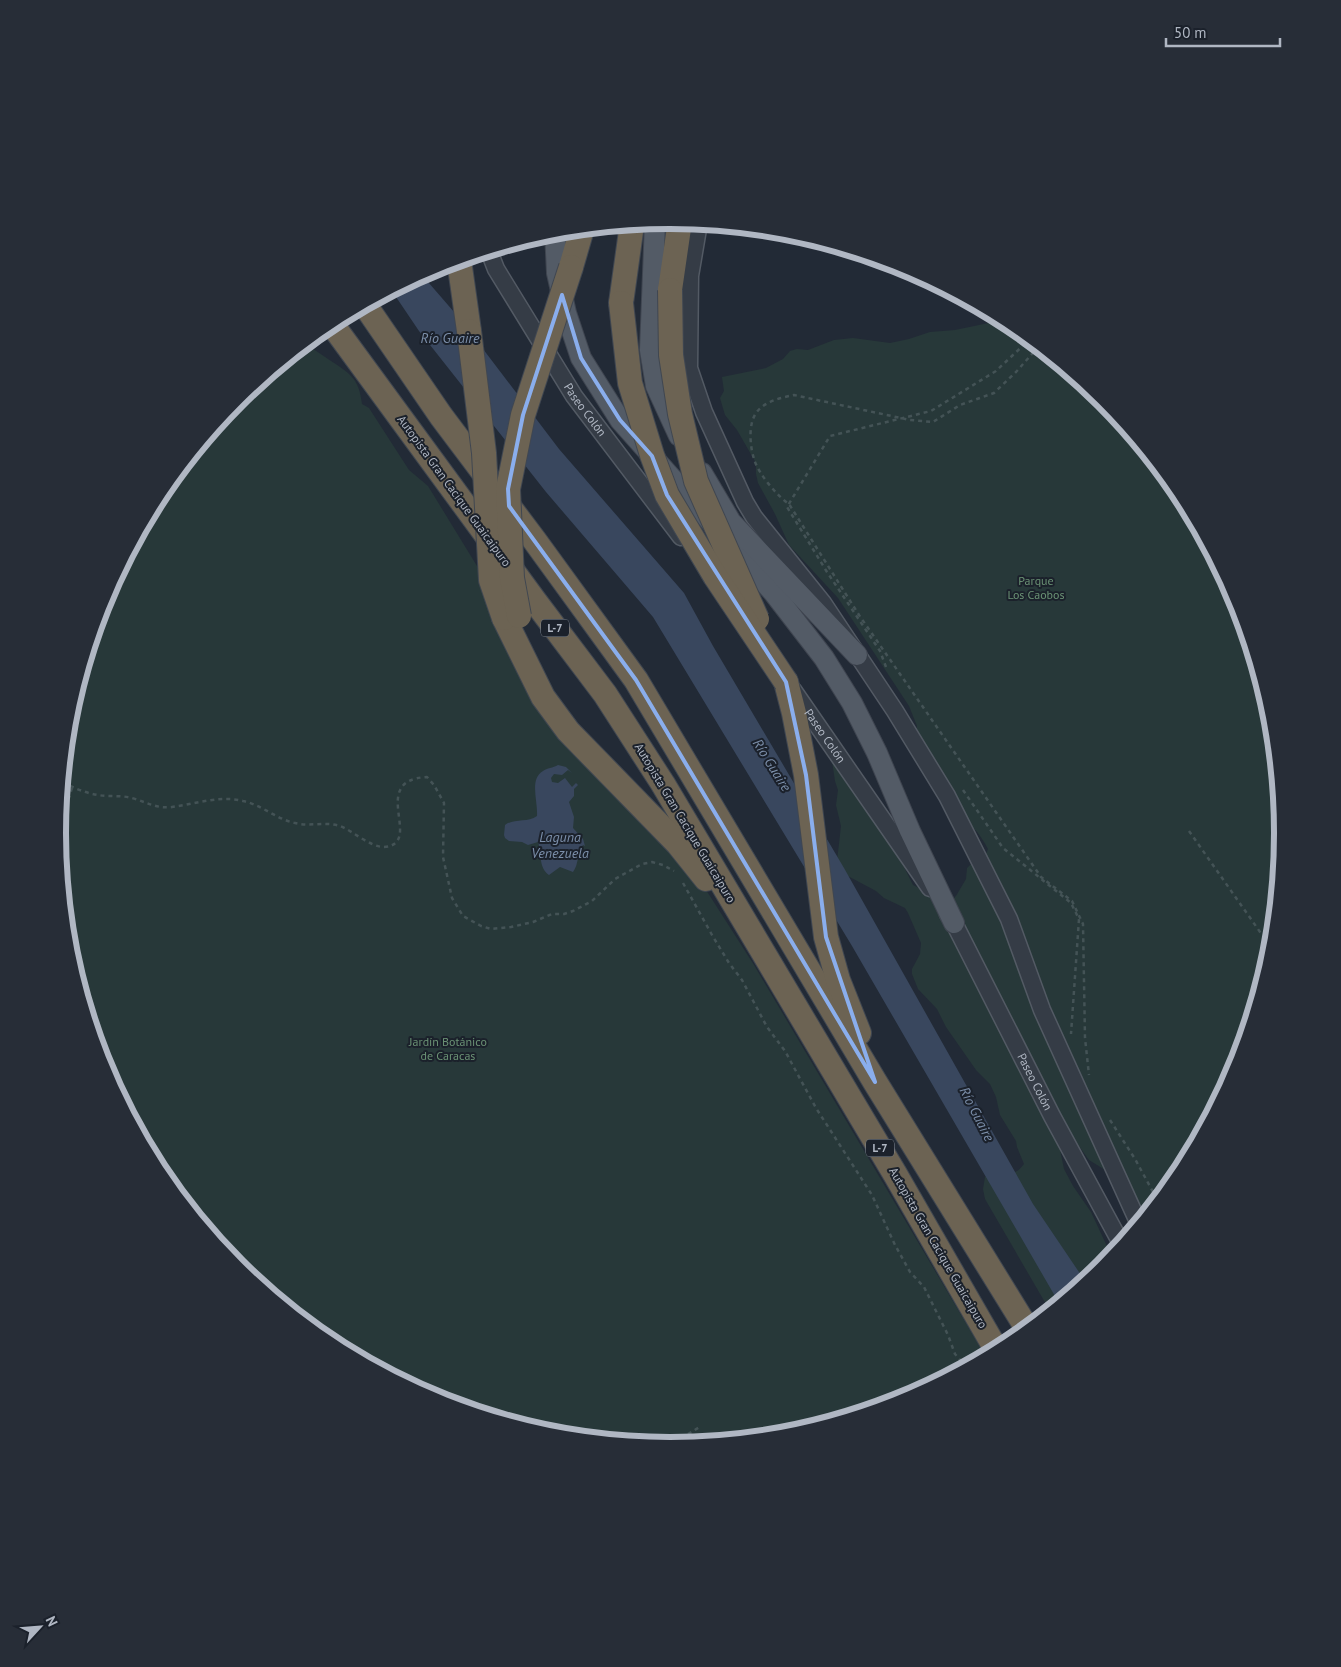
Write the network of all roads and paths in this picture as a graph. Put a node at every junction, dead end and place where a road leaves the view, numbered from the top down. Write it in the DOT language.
graph roads {
  1 [pos="679,229"];
  2 [pos="655,230"];
  3 [pos="698,230"];
  4 [pos="631,231"];
  5 [pos="580,236"];
  6 [pos="556,241"];
  7 [pos="491,257"];
  8 [pos="460,267"];
  9 [pos="368,310"];
  10 [pos="336,330"];
  11 [pos="1024,344"];
  12 [pos="1034,351"];
  13 [pos="898,418"];
  14 [pos="789,504"];
  15 [pos="511,617"];
  16 [pos="857,655"];
  17 [pos="889,675"];
  18 [pos="786,682"];
  19 [pos="69,786"];
  20 [pos="961,786"];
  21 [pos="72,788"];
  22 [pos="68,799"];
  23 [pos="1273,803"];
  24 [pos="1275,828"];
  25 [pos="1188,831"];
  26 [pos="680,876"];
  27 [pos="682,881"];
  28 [pos="954,923"];
  29 [pos="1265,939"];
  30 [pos="760,947"];
  31 [pos="1071,1038"];
  32 [pos="1090,1076"];
  33 [pos="875,1082"];
  34 [pos="1107,1116"];
  35 [pos="1154,1195"];
  36 [pos="1136,1218"];
  37 [pos="1119,1239"];
  38 [pos="1024,1323"];
  39 [pos="993,1344"];
  40 [pos="962,1363"];
  41 [pos="702,1426"];
  42 [pos="681,1437"];
  1 -- 18 [label="highway, bridge"];
  2 -- 16 [label="main road"];
  3 -- 16 [label="street"];
  4 -- 18 [label="highway, bridge"];
  5 -- 15 [label="highway, bridge"];
  6 -- 28 [label="main road"];
  7 -- 28 [label="street, Paseo Colón"];
  8 -- 15 [label="highway, bridge"];
  9 -- 33 [label="highway, L-7"];
  10 -- 30 [label="highway, Autopista Gran Cacique Guaicaipuro / L-7"];
  11 -- 13 [label="path"];
  12 -- 13 [label="path"];
  13 -- 14 [label="path"];
  13 -- 14 [label="path"];
  14 -- 17 [label="path"];
  14 -- 32 [label="path"];
  15 -- 30 [label="highway"];
  16 -- 36 [label="street"];
  18 -- 33 [label="highway"];
  19 -- 21 [label="path"];
  20 -- 31 [label="path"];
  21 -- 22 [label="path"];
  21 -- 26 [label="path"];
  23 -- 24 [label="path"];
  25 -- 29 [label="path"];
  27 -- 40 [label="path"];
  28 -- 37 [label="street, Paseo Colón"];
  30 -- 39 [label="highway, Autopista Gran Cacique Guaicaipuro / L-7"];
  33 -- 38 [label="highway, L-7"];
  34 -- 35 [label="path"];
  41 -- 42 [label="path"];
}
